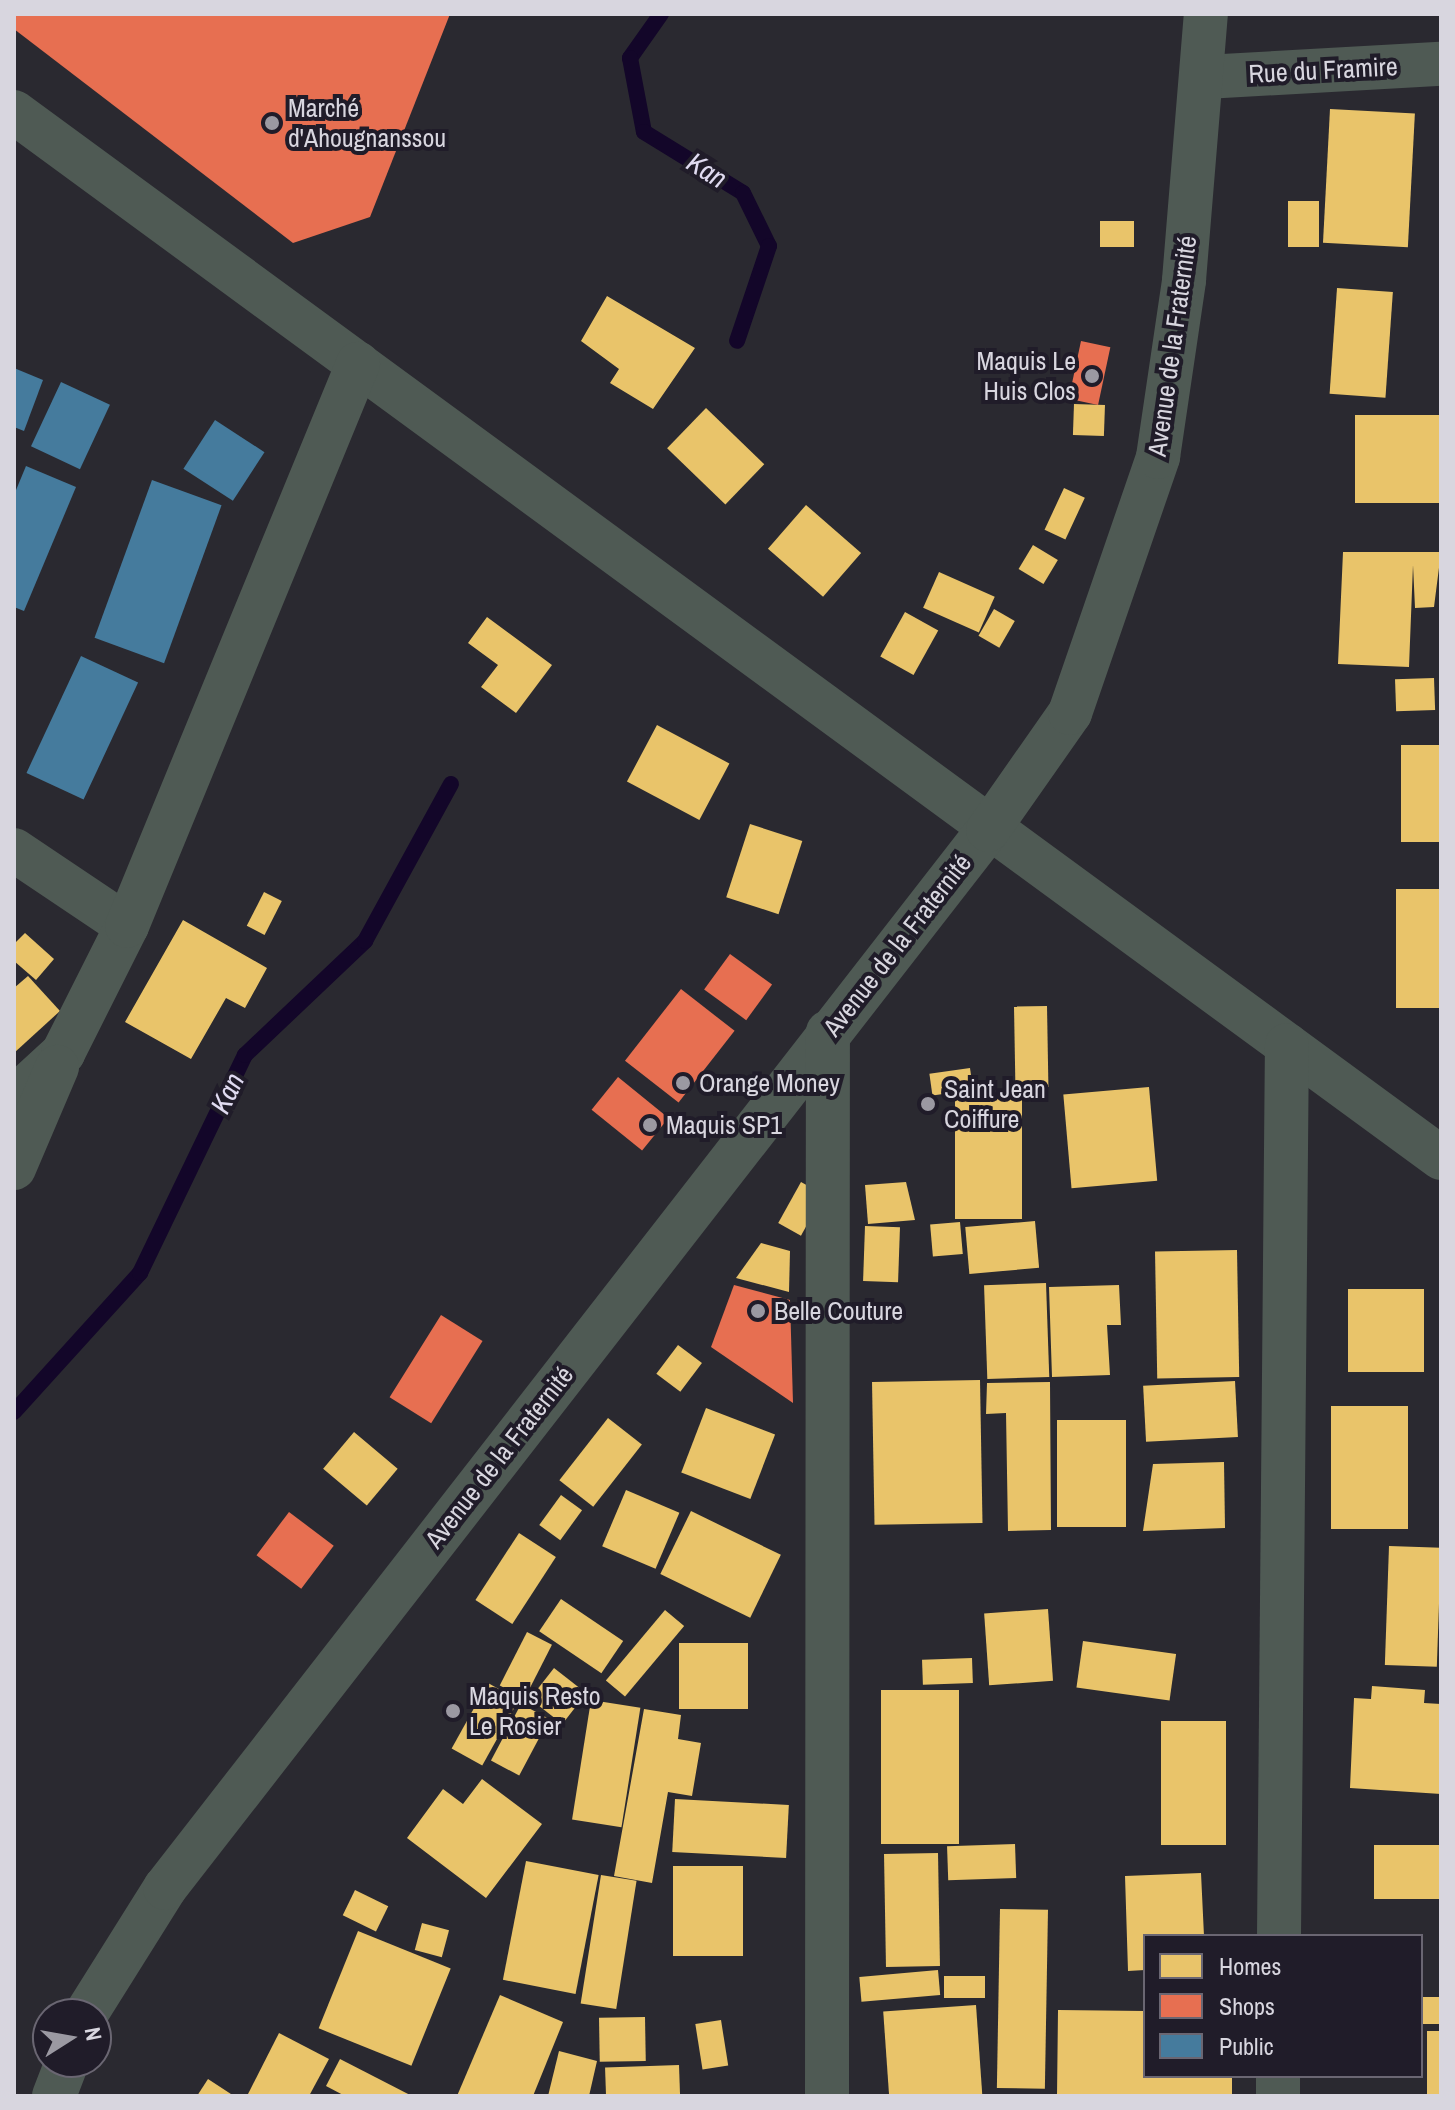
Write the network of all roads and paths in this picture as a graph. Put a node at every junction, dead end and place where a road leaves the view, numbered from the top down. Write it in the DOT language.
graph roads {
  1 [pos="1206,14"];
  2 [pos="1441,64"];
  3 [pos="1205,77"];
  4 [pos="14,112"];
  5 [pos="358,364"];
  6 [pos="988,830"];
  7 [pos="14,850"];
  8 [pos="127,926"];
  9 [pos="828,1032"];
  10 [pos="1287,1045"];
  11 [pos="63,1053"];
  12 [pos="14,1098"];
  13 [pos="1441,1158"];
  14 [pos="14,1168"];
  15 [pos="1279,1934"];
  16 [pos="96,1998"];
  17 [pos="827,2096"];
  1 -- 3 [label="street, Avenue de la Fraternité"];
  2 -- 3 [label="street, Rue du Framire"];
  3 -- 6 [label="street, Avenue de la Fraternité"];
  4 -- 5 [label="street"];
  5 -- 6 [label="street"];
  5 -- 8 [label="street"];
  6 -- 9 [label="street, Avenue de la Fraternité"];
  6 -- 10 [label="street"];
  7 -- 8 [label="street"];
  8 -- 11 [label="street"];
  9 -- 16 [label="street, Avenue de la Fraternité"];
  9 -- 17 [label="street"];
  10 -- 13 [label="street"];
  10 -- 15 [label="street"];
  11 -- 12 [label="street"];
  11 -- 14 [label="street"];
}
